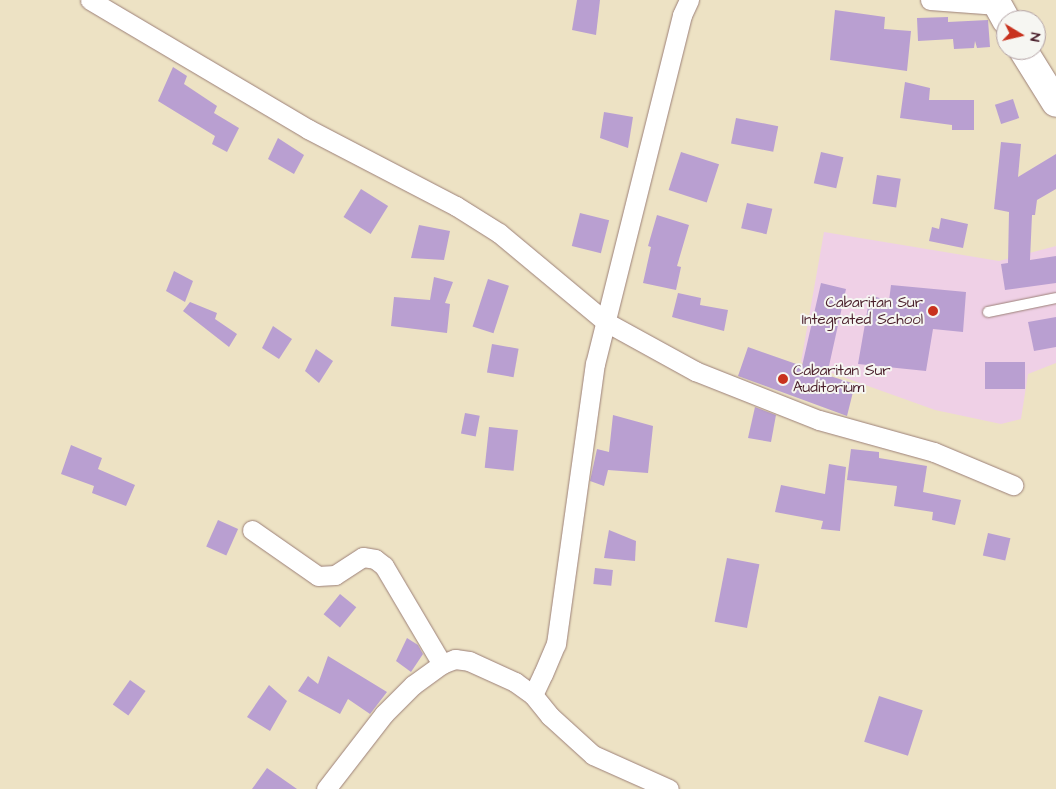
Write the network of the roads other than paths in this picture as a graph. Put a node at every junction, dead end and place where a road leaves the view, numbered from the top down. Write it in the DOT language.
graph roads {
  1 [pos="90,0"];
  2 [pos="689,0"];
  3 [pos="930,0"];
  4 [pos="1000,8"];
  5 [pos="1029,60"];
  6 [pos="1056,103"];
  7 [pos="1056,298"];
  8 [pos="988,312"];
  9 [pos="606,322"];
  10 [pos="1013,485"];
  11 [pos="252,530"];
  12 [pos="442,664"];
  13 [pos="533,695"];
  14 [pos="326,789"];
  15 [pos="668,789"];
  1 -- 9 [label="street"];
  2 -- 9 [label="street"];
  3 -- 4 [label="street"];
  5 -- 6 [label="highway"];
  7 -- 8 [label="lane"];
  9 -- 10 [label="street"];
  9 -- 13 [label="street"];
  11 -- 12 [label="street"];
  12 -- 13 [label="street"];
  12 -- 14 [label="street"];
  13 -- 15 [label="street"];
}
